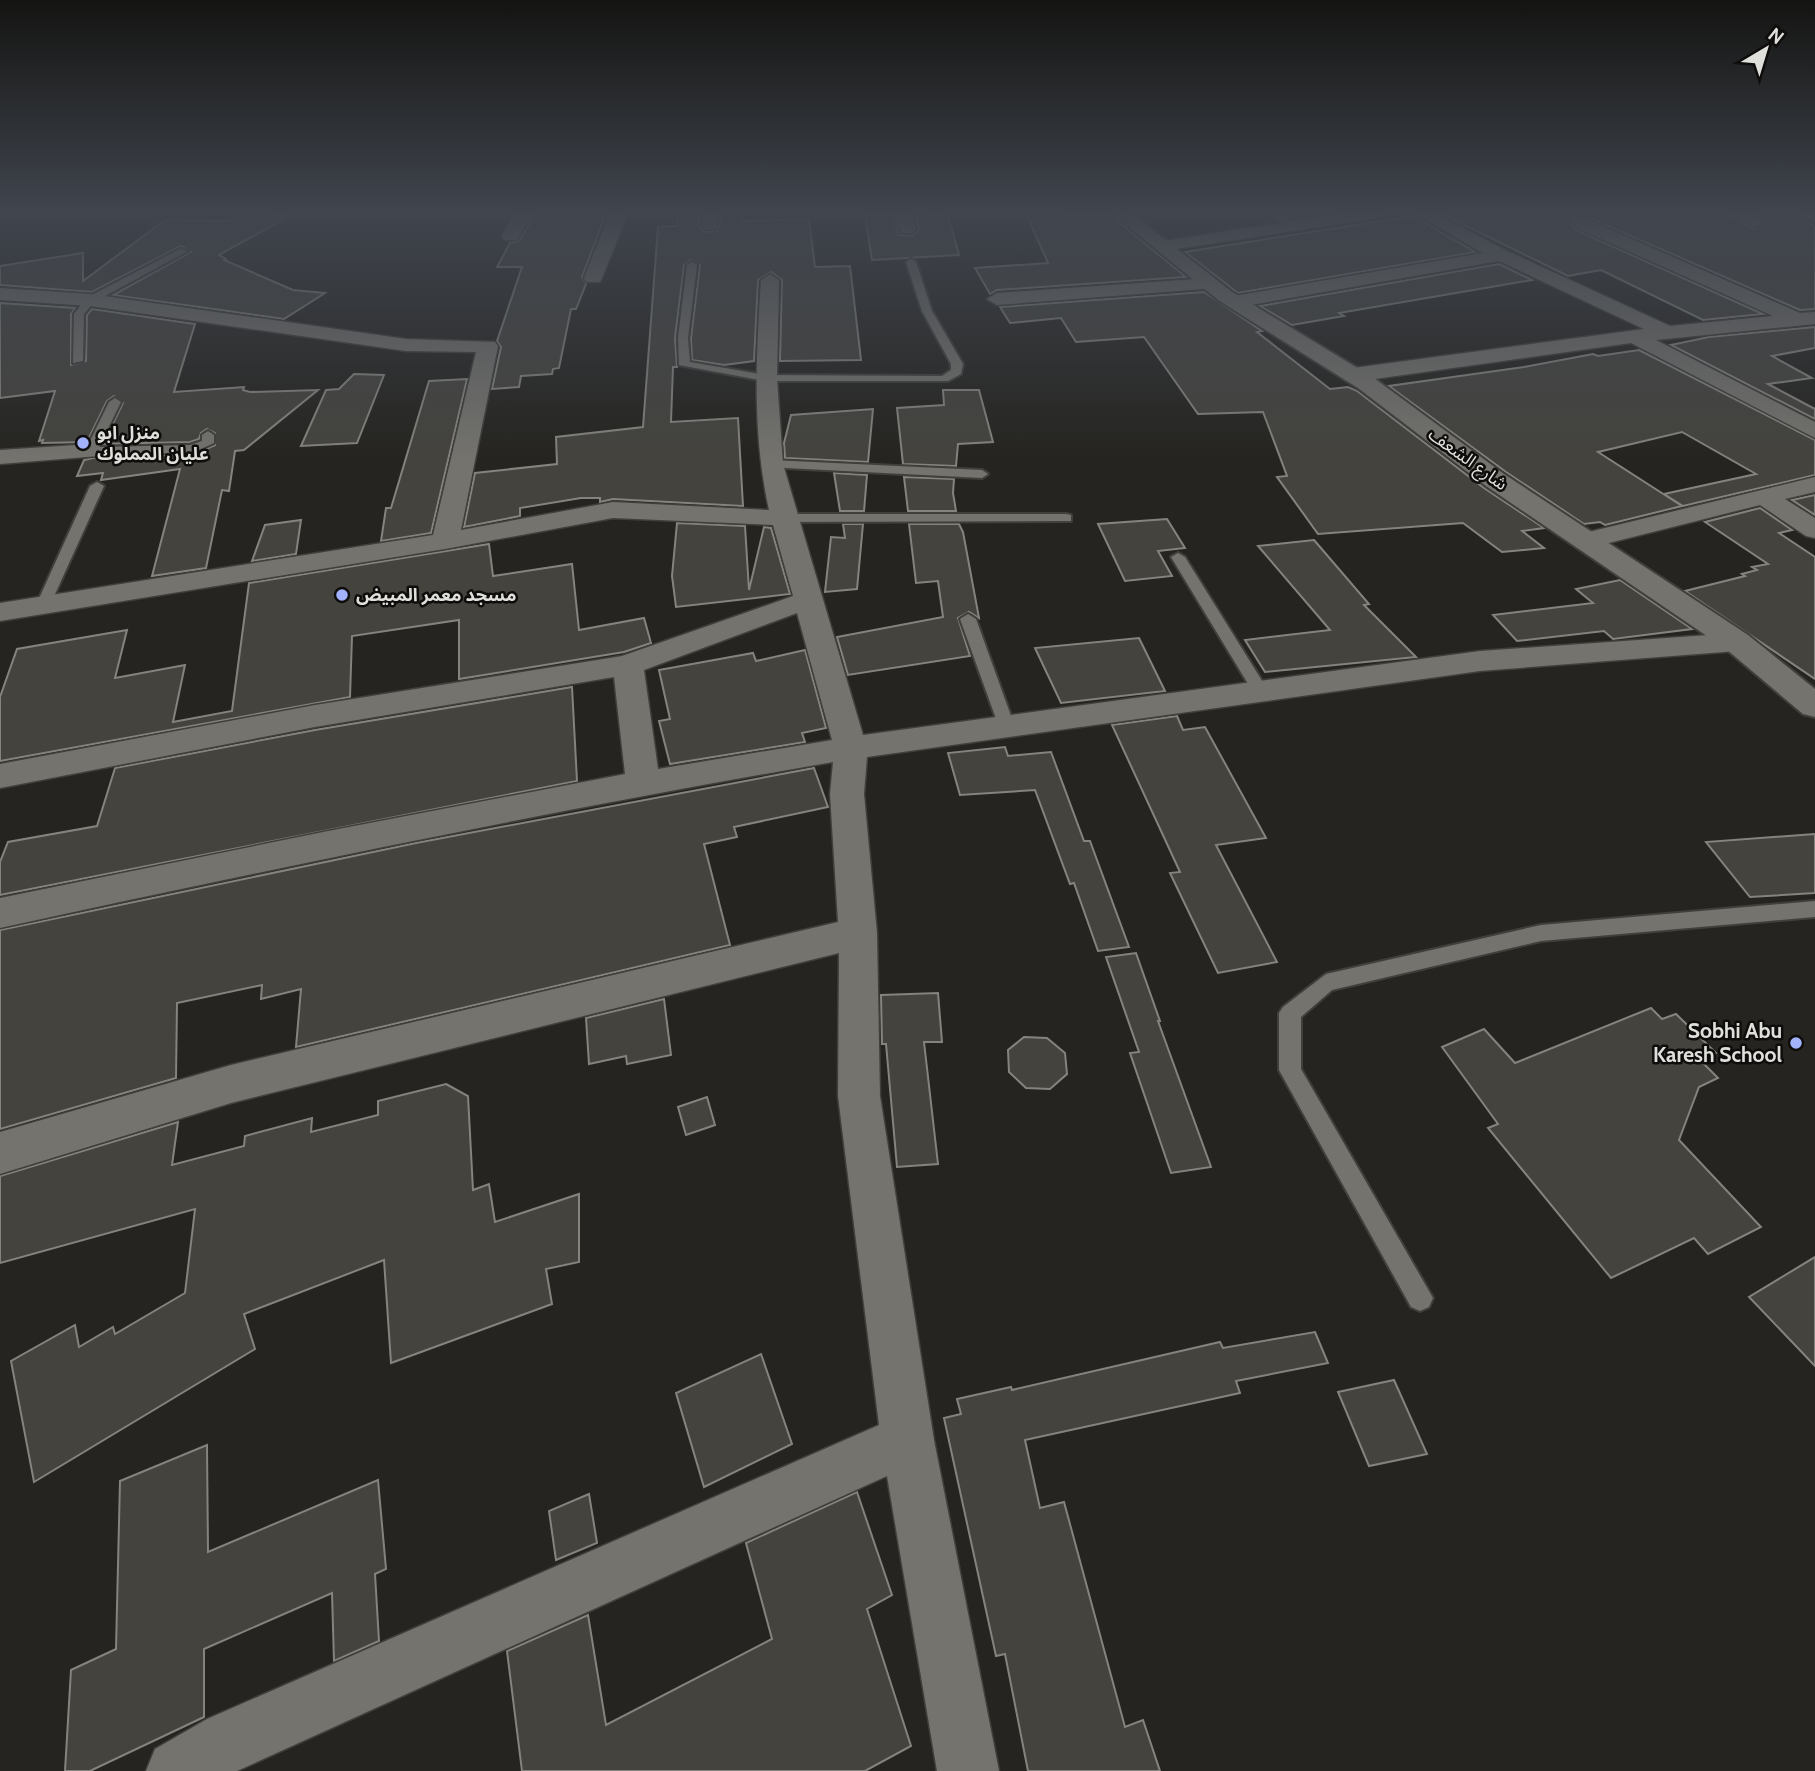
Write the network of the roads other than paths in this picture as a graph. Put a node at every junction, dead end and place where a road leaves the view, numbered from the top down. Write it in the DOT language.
graph roads {
  1 [pos="25,296"];
  2 [pos="98,296"];
  3 [pos="688,296"];
  4 [pos="769,296"];
  5 [pos="922,296"];
  6 [pos="1045,296"];
  7 [pos="1226,296"];
  8 [pos="1270,296"];
  9 [pos="1589,296"];
  10 [pos="1748,296"];
  11 [pos="997,299"];
  12 [pos="90,300"];
  13 [pos="1234,302"];
  14 [pos="1809,322"];
  15 [pos="1667,332"];
  16 [pos="1636,337"];
  17 [pos="77,361"];
  18 [pos="1353,375"];
  19 [pos="766,377"];
  20 [pos="115,402"];
  21 [pos="1815,431"];
  22 [pos="208,435"];
  23 [pos="91,451"];
  24 [pos="0,457"];
  25 [pos="771,464"];
  26 [pos="982,474"];
  27 [pos="1815,484"];
  28 [pos="97,486"];
  29 [pos="1766,498"];
  30 [pos="784,518"];
  31 [pos="1066,518"];
  32 [pos="1815,530"];
  33 [pos="445,541"];
  34 [pos="1585,541"];
  35 [pos="1178,557"];
  36 [pos="808,600"];
  37 [pos="44,603"];
  38 [pos="0,612"];
  39 [pos="968,619"];
  40 [pos="1738,642"];
  41 [pos="628,665"];
  42 [pos="1261,692"];
  43 [pos="1815,706"];
  44 [pos="1007,727"];
  45 [pos="851,748"];
  46 [pos="0,776"];
  47 [pos="643,783"];
  48 [pos="1815,909"];
  49 [pos="0,913"];
  50 [pos="859,933"];
  51 [pos="0,1153"];
  52 [pos="1420,1298"];
  53 [pos="907,1440"];
  54 [pos="177,1771"];
  55 [pos="968,1771"];
  1 -- 12 [label="street"];
  2 -- 12 [label="lane"];
  3 -- 19 [label="lane"];
  4 -- 19 [label="street"];
  5 -- 19 [label="lane"];
  6 -- 11 [label="street"];
  7 -- 13 [label="street, شارع الشعف"];
  8 -- 13 [label="street"];
  9 -- 15 [label="street"];
  10 -- 14 [label="street"];
  12 -- 17 [label="lane"];
  12 -- 33 [label="street"];
  13 -- 18 [label="street, شارع الشعف"];
  14 -- 15 [label="street"];
  15 -- 16 [label="street"];
  16 -- 18 [label="street"];
  16 -- 21 [label="street"];
  18 -- 34 [label="street, شارع الشعف"];
  19 -- 25 [label="street"];
  20 -- 23 [label="lane"];
  22 -- 23 [label="lane"];
  23 -- 24 [label="street"];
  25 -- 26 [label="lane"];
  25 -- 30 [label="street"];
  27 -- 29 [label="street"];
  28 -- 37 [label="lane"];
  29 -- 32 [label="street"];
  29 -- 34 [label="street"];
  30 -- 31 [label="lane"];
  30 -- 33 [label="street"];
  30 -- 36 [label="street"];
  33 -- 37 [label="street"];
  34 -- 40 [label="street, شارع الشعف"];
  35 -- 42 [label="lane"];
  36 -- 41 [label="street"];
  36 -- 45 [label="street"];
  37 -- 38 [label="street"];
  39 -- 44 [label="lane"];
  40 -- 42 [label="street"];
  40 -- 43 [label="street, شارع الشعف"];
  41 -- 46 [label="street"];
  41 -- 47 [label="street"];
  42 -- 44 [label="street"];
  44 -- 45 [label="street"];
  45 -- 47 [label="street"];
  45 -- 50 [label="street"];
  47 -- 49 [label="street"];
  48 -- 52 [label="lane"];
  50 -- 51 [label="street"];
  50 -- 53 [label="street"];
  53 -- 54 [label="street"];
  53 -- 55 [label="street"];
}
